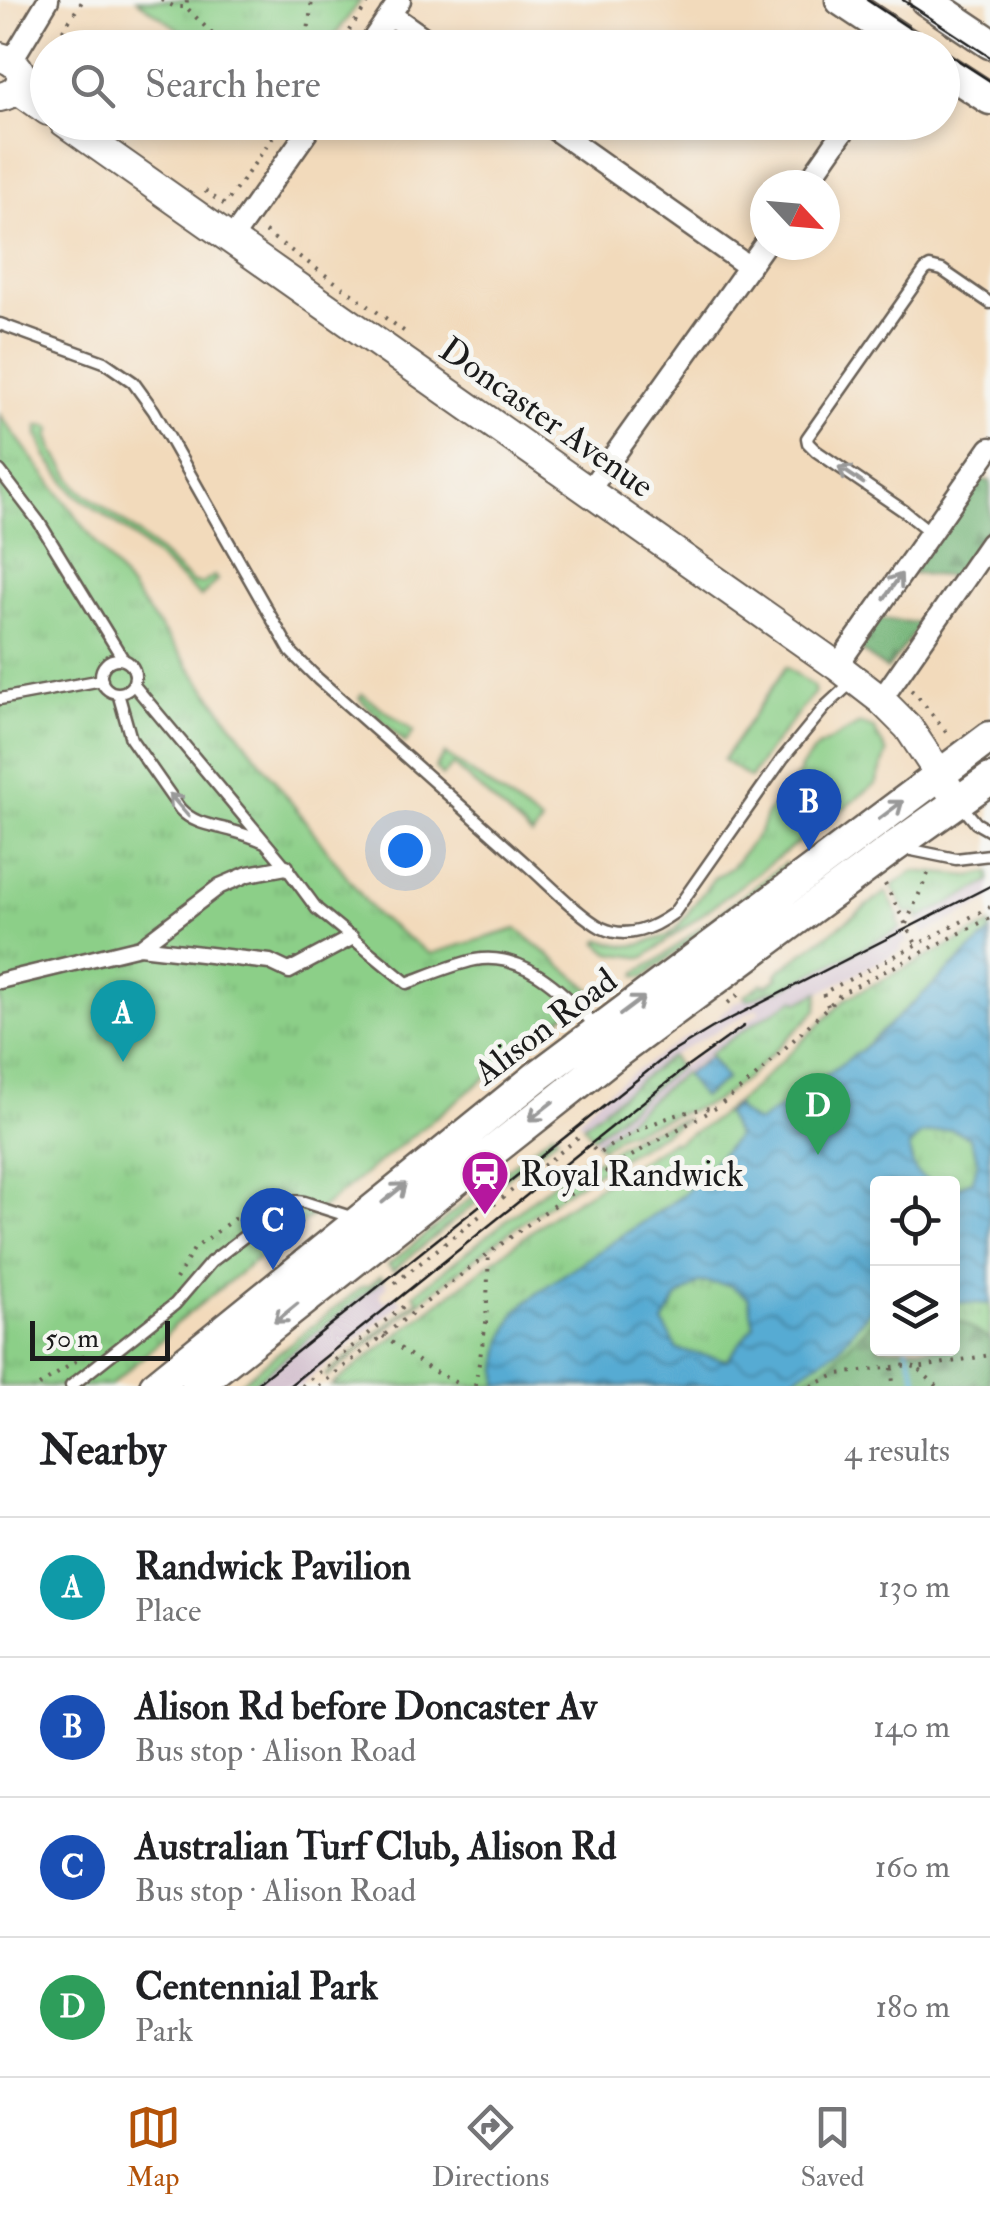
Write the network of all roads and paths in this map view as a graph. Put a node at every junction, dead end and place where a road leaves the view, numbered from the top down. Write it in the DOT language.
graph roads {
  1 [pos="48,0"];
  2 [pos="83,0"];
  3 [pos="161,0"];
  4 [pos="187,0"];
  5 [pos="312,0"];
  6 [pos="370,0"];
  7 [pos="840,0"];
  8 [pos="926,0"];
  9 [pos="396,7"];
  10 [pos="186,8"];
  11 [pos="63,30"];
  12 [pos="210,30"];
  13 [pos="308,30"];
  14 [pos="349,30"];
  15 [pos="380,30"];
  16 [pos="420,30"];
  17 [pos="884,30"];
  18 [pos="990,42"];
  19 [pos="6,58"];
  20 [pos="960,80"];
  21 [pos="9,93"];
  22 [pos="990,100"];
  23 [pos="89,140"];
  24 [pos="271,140"];
  25 [pos="301,140"];
  26 [pos="569,140"];
  27 [pos="837,140"];
  28 [pos="816,170"];
  29 [pos="196,184"];
  30 [pos="231,240"];
  31 [pos="754,260"];
  32 [pos="749,267"];
  33 [pos="990,303"];
  34 [pos="0,324"];
  35 [pos="990,448"];
  36 [pos="0,472"];
  37 [pos="588,492"];
  38 [pos="930,532"];
  39 [pos="990,543"];
  40 [pos="983,569"];
  41 [pos="123,659"];
  42 [pos="845,672"];
  43 [pos="102,680"];
  44 [pos="134,684"];
  45 [pos="891,691"];
  46 [pos="118,693"];
  47 [pos="0,700"];
  48 [pos="949,736"];
  49 [pos="990,737"];
  50 [pos="940,773"];
  51 [pos="990,779"];
  52 [pos="957,801"];
  53 [pos="990,830"];
  54 [pos="266,842"];
  55 [pos="894,847"];
  56 [pos="990,854"];
  57 [pos="286,866"];
  58 [pos="931,867"];
  59 [pos="885,884"];
  60 [pos="990,908"];
  61 [pos="990,918"];
  62 [pos="906,924"];
  63 [pos="351,938"];
  64 [pos="917,946"];
  65 [pos="140,947"];
  66 [pos="0,980"];
  67 [pos="828,1006"];
  68 [pos="609,1041"];
  69 [pos="716,1108"];
  70 [pos="587,1140"];
  71 [pos="593,1148"];
  72 [pos="268,1192"];
  73 [pos="361,1220"];
  74 [pos="488,1253"];
  75 [pos="395,1284"];
  76 [pos="172,1285"];
  77 [pos="410,1302"];
  78 [pos="384,1336"];
  79 [pos="85,1354"];
  80 [pos="990,1355"];
  81 [pos="892,1368"];
  82 [pos="916,1368"];
  83 [pos="39,1386"];
  84 [pos="70,1386"];
  85 [pos="155,1386"];
  86 [pos="196,1386"];
  87 [pos="302,1386"];
  88 [pos="319,1386"];
  89 [pos="463,1386"];
  90 [pos="475,1386"];
  91 [pos="812,1386"];
  92 [pos="893,1386"];
  93 [pos="937,1386"];
  1 -- 19 [label="street"];
  2 -- 11 [label="path"];
  3 -- 10 [label="path"];
  4 -- 10 [label="path"];
  5 -- 13 [label="path"];
  6 -- 14 [label="path"];
  7 -- 17 [label="main road"];
  8 -- 18 [label="main road"];
  9 -- 15 [label="street"];
  9 -- 16 [label="street"];
  10 -- 12 [label="path"];
  19 -- 21 [label="main road"];
  20 -- 22 [label="main road"];
  23 -- 30 [label="main road, Doncaster Avenue"];
  24 -- 29 [label="path"];
  25 -- 30 [label="street"];
  26 -- 32 [label="street"];
  27 -- 28 [label="street"];
  30 -- 37 [label="main road, Doncaster Avenue"];
  31 -- 32 [label="street"];
  32 -- 37 [label="street"];
  38 -- 33 [label="lane, one-way"];
  34 -- 42 [label="lane"];
  35 -- 38 [label="street"];
  36 -- 41 [label="lane"];
  37 -- 42 [label="main road, Doncaster Avenue"];
  42 -- 38 [label="street, one-way"];
  39 -- 40 [label="street"];
  40 -- 45 [label="street"];
  41 -- 43 [label="lane"];
  41 -- 44 [label="lane"];
  42 -- 45 [label="main road, Doncaster Avenue"];
  43 -- 46 [label="lane"];
  43 -- 47 [label="lane"];
  44 -- 46 [label="lane"];
  44 -- 54 [label="lane"];
  45 -- 48 [label="path"];
  45 -- 50 [label="main road, Doncaster Avenue"];
  54 -- 46 [label="lane, one-way"];
  49 -- 50 [label="main road, Alison Road"];
  50 -- 52 [label="main road, Doncaster Avenue"];
  68 -- 50 [label="main road, Alison Road, one-way"];
  51 -- 52 [label="main road, Alison Road"];
  52 -- 53 [label="lane"];
  52 -- 55 [label="main road, Alison Road"];
  54 -- 57 [label="lane"];
  55 -- 56 [label="lane"];
  55 -- 68 [label="main road, Alison Road"];
  57 -- 63 [label="lane"];
  57 -- 65 [label="street"];
  58 -- 62 [label="path"];
  59 -- 62 [label="path"];
  60 -- 64 [label="path"];
  61 -- 67 [label="path"];
  62 -- 64 [label="path"];
  63 -- 65 [label="street"];
  63 -- 68 [label="lane"];
  64 -- 67 [label="path"];
  65 -- 66 [label="street"];
  67 -- 69 [label="path"];
  73 -- 68 [label="main road, Alison Road, one-way"];
  68 -- 86 [label="main road, Alison Road, one-way"];
  69 -- 71 [label="path"];
  69 -- 74 [label="path"];
  70 -- 75 [label="path"];
  72 -- 76 [label="path"];
  73 -- 84 [label="lane"];
  73 -- 85 [label="main road, Alison Road"];
  74 -- 78 [label="path"];
  74 -- 90 [label="path"];
  77 -- 87 [label="path"];
  78 -- 88 [label="path"];
  78 -- 89 [label="path"];
  79 -- 83 [label="path"];
  80 -- 82 [label="path"];
  81 -- 82 [label="path"];
  81 -- 91 [label="path"];
  81 -- 92 [label="path"];
  82 -- 93 [label="path"];
}
